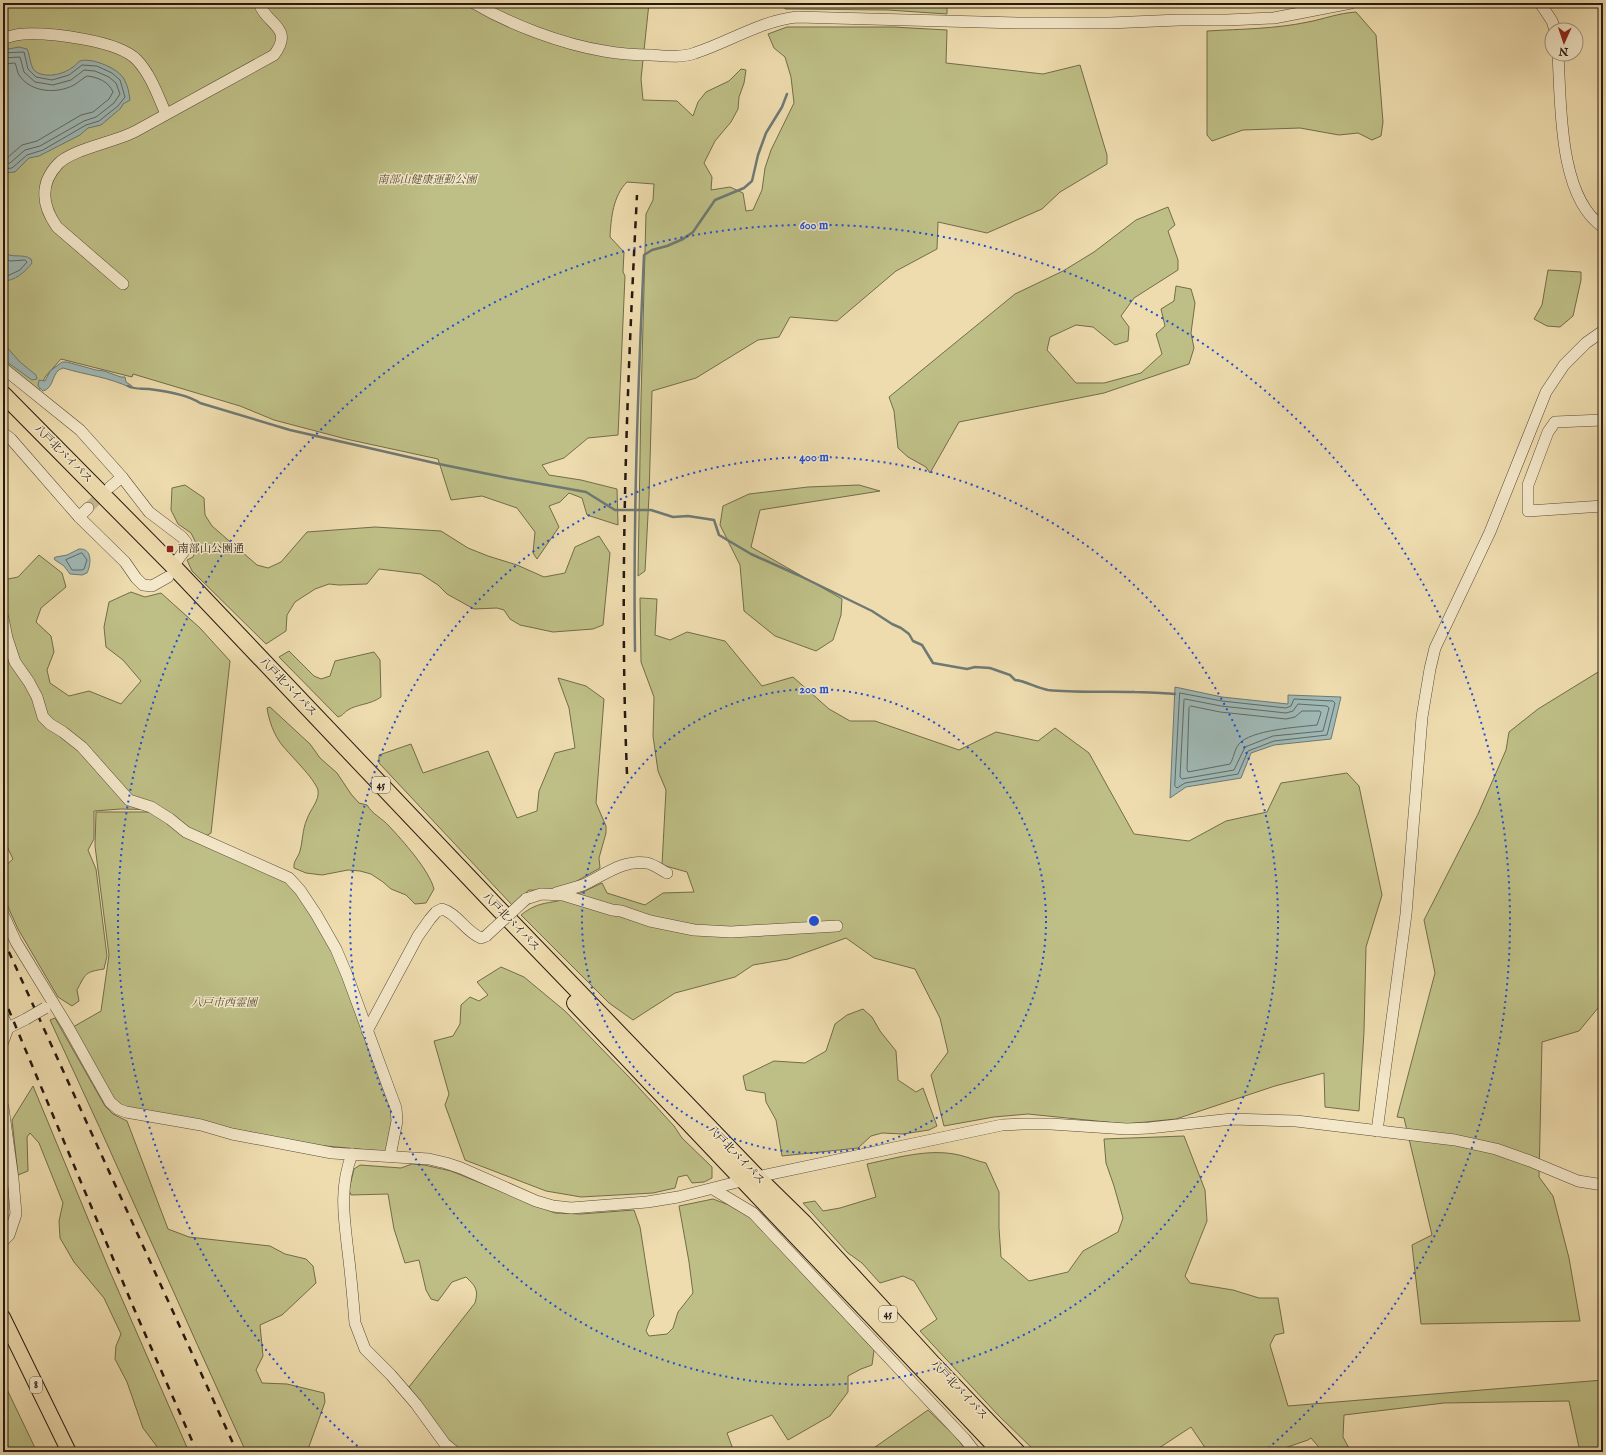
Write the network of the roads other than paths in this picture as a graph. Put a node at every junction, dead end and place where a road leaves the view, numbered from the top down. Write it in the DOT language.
graph roads {
  1 [pos="259,3"];
  2 [pos="474,3"];
  3 [pos="1351,3"];
  4 [pos="1540,3"];
  5 [pos="1552,22"];
  6 [pos="3,38"];
  7 [pos="1559,62"];
  8 [pos="166,114"];
  9 [pos="1603,227"];
  10 [pos="123,284"];
  11 [pos="1603,332"];
  12 [pos="3,368"];
  13 [pos="3,394"];
  14 [pos="3,408"];
  15 [pos="1603,420"];
  16 [pos="3,433"];
  17 [pos="122,477"];
  18 [pos="110,487"];
  19 [pos="1603,506"];
  20 [pos="88,508"];
  21 [pos="79,517"];
  22 [pos="170,572"];
  23 [pos="3,618"];
  24 [pos="667,873"];
  25 [pos="552,894"];
  26 [pos="3,914"];
  27 [pos="837,926"];
  28 [pos="50,1005"];
  29 [pos="3,1017"];
  30 [pos="8,1028"];
  31 [pos="367,1032"];
  32 [pos="3,1042"];
  33 [pos="3,1107"];
  34 [pos="1377,1131"];
  35 [pos="352,1154"];
  36 [pos="390,1156"];
  37 [pos="750,1179"];
  38 [pos="1603,1185"];
  39 [pos="713,1189"];
  40 [pos="3,1241"];
  41 [pos="3,1317"];
  42 [pos="69,1452"];
  43 [pos="455,1452"];
  44 [pos="976,1452"];
  45 [pos="1001,1452"];
  46 [pos="1018,1452"];
  1 -- 8 [label="street"];
  2 -- 3 [label="street"];
  4 -- 5 [label="street"];
  6 -- 8 [label="street"];
  7 -- 9 [label="street"];
  8 -- 10 [label="street"];
  11 -- 34 [label="street"];
  12 -- 17 [label="street"];
  13 -- 22 [label="highway, 八戸北バイパス / 45"];
  14 -- 22 [label="highway, 八戸北バイパス / 45"];
  15 -- 19 [label="street"];
  16 -- 21 [label="street"];
  17 -- 18 [label="street"];
  17 -- 22 [label="street"];
  20 -- 21 [label="street"];
  21 -- 22 [label="street"];
  22 -- 37 [label="highway, 八戸北バイパス / 45"];
  23 -- 31 [label="street"];
  24 -- 25 [label="street"];
  25 -- 27 [label="street"];
  25 -- 31 [label="street, bridge"];
  26 -- 28 [label="street"];
  28 -- 30 [label="street, bridge"];
  28 -- 35 [label="street"];
  29 -- 30 [label="street"];
  30 -- 32 [label="street"];
  31 -- 36 [label="street"];
  33 -- 40 [label="street"];
  34 -- 37 [label="street"];
  34 -- 38 [label="street"];
  35 -- 36 [label="street"];
  35 -- 43 [label="street"];
  36 -- 39 [label="street"];
  37 -- 39 [label="street"];
  37 -- 45 [label="highway, 八戸北バイパス / 45"];
  37 -- 46 [label="highway, 八戸北バイパス / 45"];
  39 -- 44 [label="street"];
  41 -- 42 [label="main road, 8"];
}
